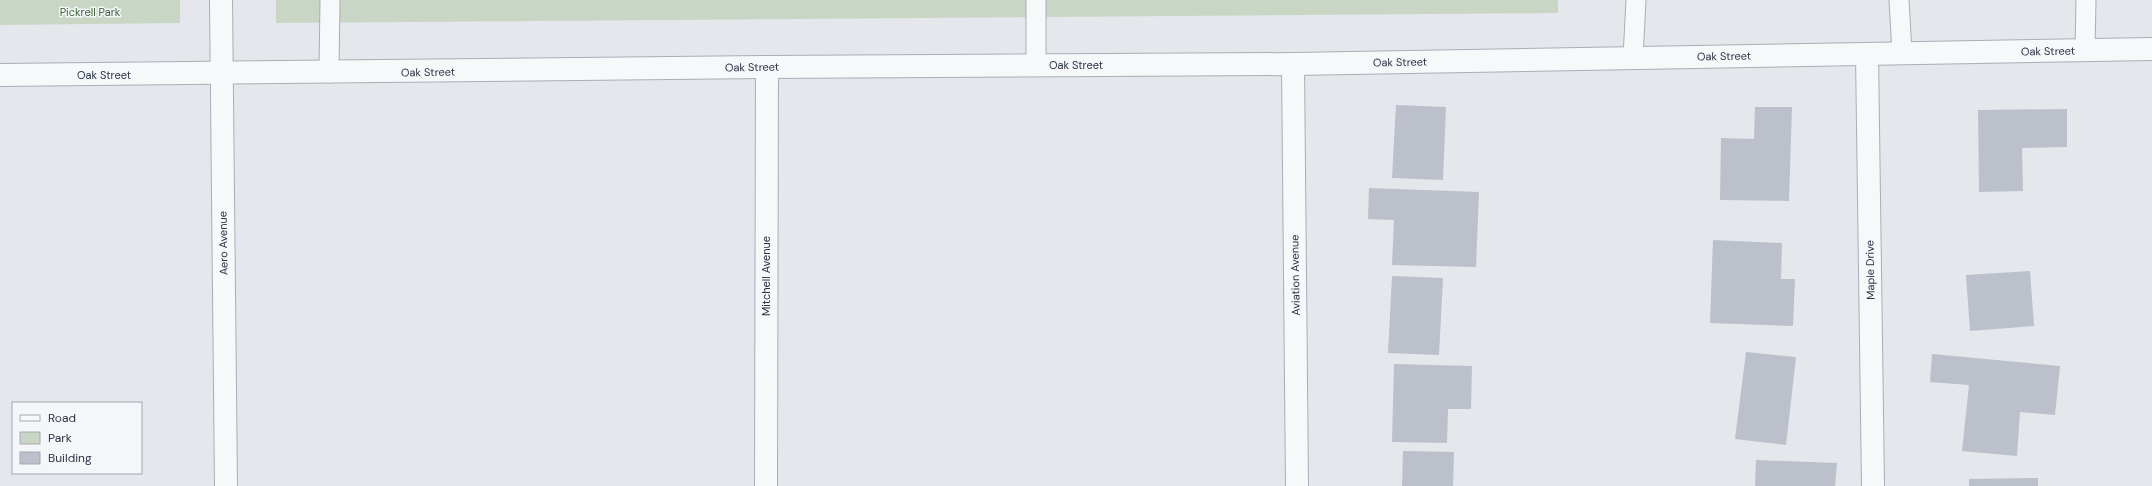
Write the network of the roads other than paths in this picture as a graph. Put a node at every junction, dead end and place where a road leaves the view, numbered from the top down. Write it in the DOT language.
graph roads {
  1 [pos="221,0"];
  2 [pos="330,0"];
  3 [pos="1036,0"];
  4 [pos="1636,0"];
  5 [pos="1899,0"];
  6 [pos="2086,0"];
  7 [pos="2152,49"];
  8 [pos="2085,50"];
  9 [pos="1902,53"];
  10 [pos="1867,54"];
  11 [pos="1633,58"];
  12 [pos="1293,64"];
  13 [pos="1036,65"];
  14 [pos="767,67"];
  15 [pos="329,73"];
  16 [pos="222,74"];
  17 [pos="0,75"];
  18 [pos="226,486"];
  19 [pos="766,486"];
  20 [pos="1297,486"];
  21 [pos="1873,486"];
  1 -- 16 [label="street, Aero Avenue"];
  2 -- 15 [label="lane"];
  3 -- 13 [label="lane"];
  4 -- 11 [label="lane"];
  5 -- 9 [label="lane"];
  6 -- 8 [label="lane"];
  7 -- 8 [label="street, Oak Street"];
  8 -- 9 [label="street, Oak Street"];
  9 -- 10 [label="street, Oak Street"];
  10 -- 11 [label="street, Oak Street"];
  10 -- 21 [label="street, Maple Drive"];
  11 -- 12 [label="street, Oak Street"];
  12 -- 13 [label="street, Oak Street"];
  12 -- 20 [label="street, Aviation Avenue"];
  13 -- 14 [label="street, Oak Street"];
  14 -- 15 [label="street, Oak Street"];
  14 -- 19 [label="street, Mitchell Avenue"];
  15 -- 16 [label="street, Oak Street"];
  16 -- 17 [label="street, Oak Street"];
  16 -- 18 [label="street, Aero Avenue"];
}
